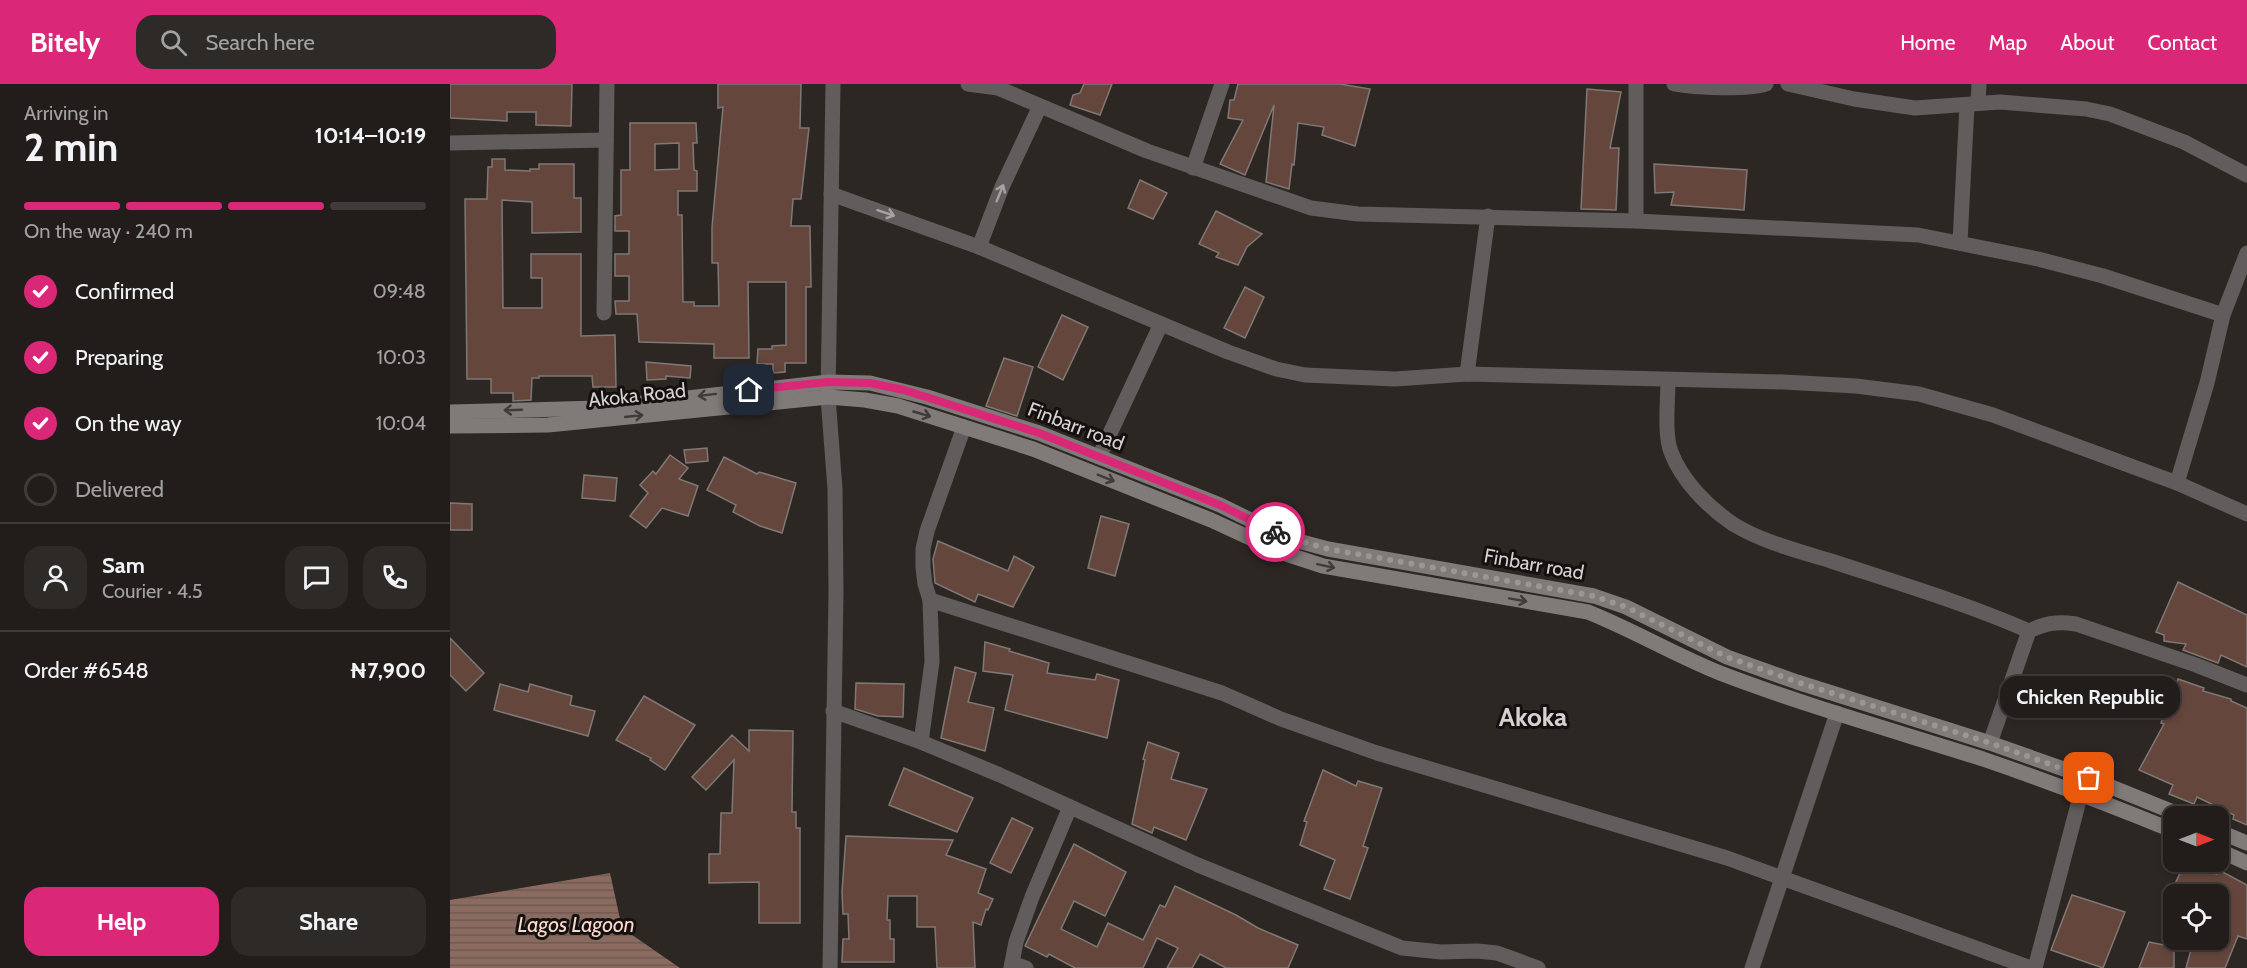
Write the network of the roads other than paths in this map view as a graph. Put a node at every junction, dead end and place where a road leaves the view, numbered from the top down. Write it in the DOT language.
graph roads {
  1 [pos="607,84"];
  2 [pos="833,84"];
  3 [pos="968,84"];
  4 [pos="1222,84"];
  5 [pos="1636,84"];
  6 [pos="1674,84"];
  7 [pos="1766,84"];
  8 [pos="1788,84"];
  9 [pos="1979,84"];
  10 [pos="998,86"];
  11 [pos="1973,104"];
  12 [pos="1040,106"];
  13 [pos="606,140"];
  14 [pos="450,143"];
  15 [pos="1193,168"];
  16 [pos="2247,175"];
  17 [pos="831,194"];
  18 [pos="1488,216"];
  19 [pos="1636,220"];
  20 [pos="1960,242"];
  21 [pos="978,247"];
  22 [pos="2247,253"];
  23 [pos="604,314"];
  24 [pos="2223,315"];
  25 [pos="1161,324"];
  26 [pos="1467,374"];
  27 [pos="1668,380"];
  28 [pos="828,389"];
  29 [pos="450,412"];
  30 [pos="450,426"];
  31 [pos="964,427"];
  32 [pos="1099,457"];
  33 [pos="2176,483"];
  34 [pos="2247,513"];
  35 [pos="930,600"];
  36 [pos="2030,631"];
  37 [pos="2247,685"];
  38 [pos="833,711"];
  39 [pos="1837,713"];
  40 [pos="921,742"];
  41 [pos="1990,743"];
  42 [pos="2081,793"];
  43 [pos="1070,807"];
  44 [pos="2163,808"];
  45 [pos="2163,827"];
  46 [pos="2229,836"];
  47 [pos="2247,843"];
  48 [pos="2229,855"];
  49 [pos="2247,863"];
  50 [pos="1784,878"];
  51 [pos="1016,966"];
  52 [pos="830,968"];
  53 [pos="1538,968"];
  54 [pos="1752,968"];
  55 [pos="2033,968"];
  1 -- 13 [label="street"];
  2 -- 17 [label="street"];
  3 -- 10 [label="street"];
  4 -- 15 [label="street"];
  5 -- 19 [label="street"];
  6 -- 7 [label="street"];
  8 -- 11 [label="street"];
  9 -- 11 [label="street"];
  10 -- 12 [label="street"];
  11 -- 16 [label="street"];
  11 -- 20 [label="street"];
  12 -- 15 [label="street"];
  21 -- 12 [label="street, one-way"];
  13 -- 14 [label="street"];
  13 -- 23 [label="street"];
  15 -- 18 [label="street"];
  17 -- 21 [label="street, one-way"];
  17 -- 28 [label="street"];
  18 -- 19 [label="street"];
  18 -- 26 [label="street"];
  19 -- 20 [label="street"];
  20 -- 24 [label="street"];
  21 -- 25 [label="street"];
  22 -- 24 [label="street"];
  24 -- 33 [label="street"];
  25 -- 26 [label="street"];
  25 -- 32 [label="street"];
  26 -- 27 [label="street"];
  27 -- 33 [label="street"];
  27 -- 36 [label="street"];
  28 -- 29 [label="main road, one-way"];
  30 -- 28 [label="main road, Akoka Road, one-way"];
  28 -- 31 [label="main road, Finbarr road, one-way"];
  28 -- 32 [label="main road, Finbarr road"];
  28 -- 38 [label="street"];
  31 -- 35 [label="street"];
  31 -- 39 [label="main road, Finbarr road, one-way"];
  32 -- 41 [label="main road, Finbarr road"];
  33 -- 34 [label="street"];
  35 -- 40 [label="street"];
  35 -- 50 [label="street"];
  36 -- 37 [label="street"];
  36 -- 41 [label="street"];
  38 -- 40 [label="street"];
  38 -- 52 [label="street"];
  39 -- 42 [label="main road, Finbarr road"];
  39 -- 50 [label="street"];
  40 -- 43 [label="street"];
  41 -- 44 [label="main road, Finbarr road"];
  42 -- 45 [label="main road, Finbarr road"];
  42 -- 55 [label="street"];
  43 -- 51 [label="street"];
  43 -- 53 [label="street"];
  46 -- 47 [label="main road"];
  48 -- 49 [label="main road"];
  50 -- 54 [label="street"];
  50 -- 55 [label="street"];
}
